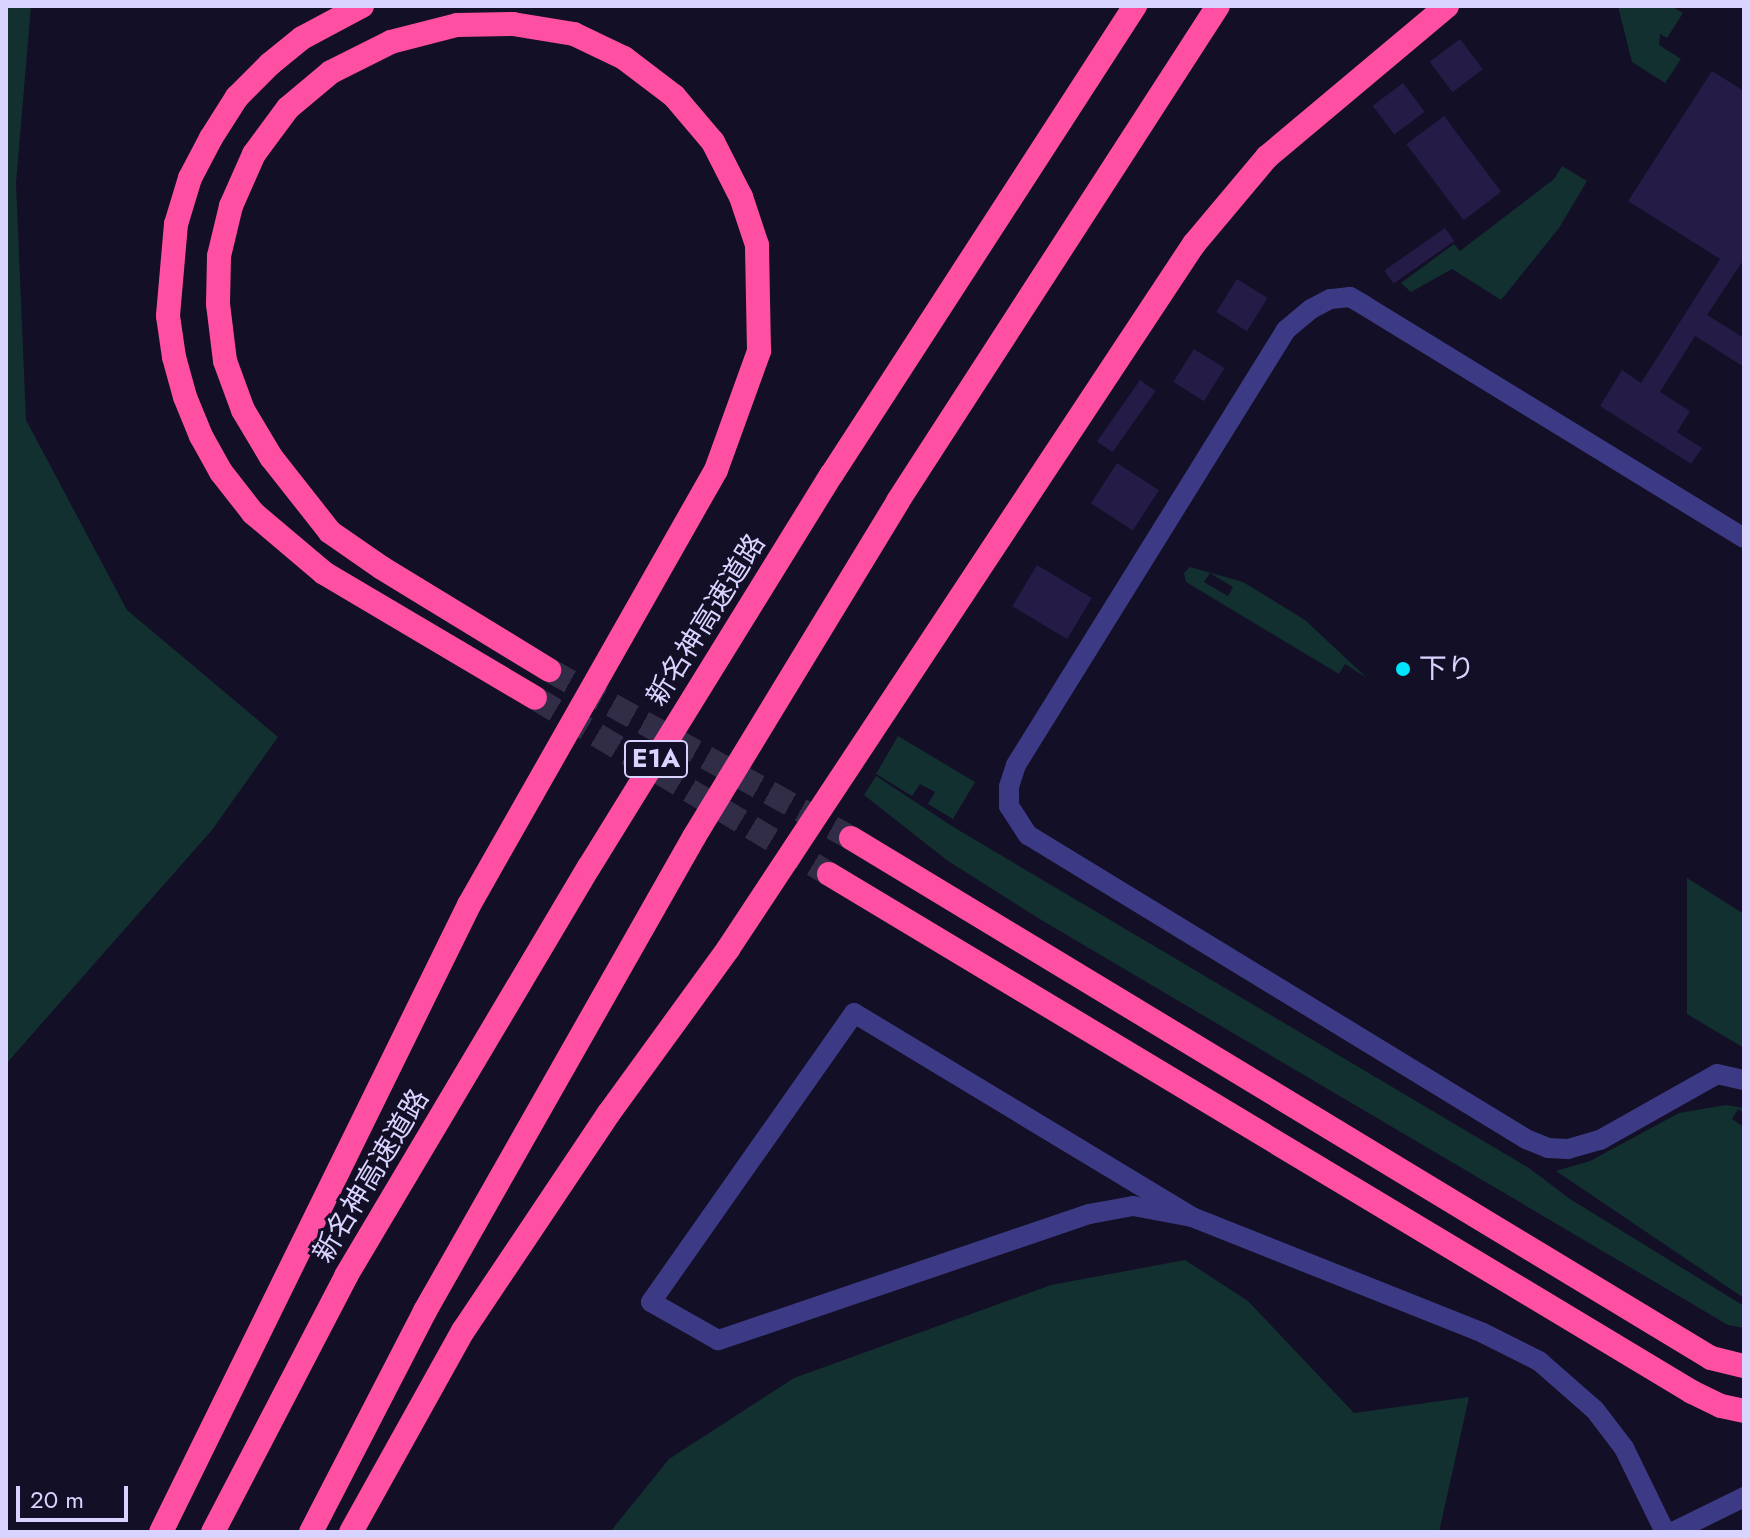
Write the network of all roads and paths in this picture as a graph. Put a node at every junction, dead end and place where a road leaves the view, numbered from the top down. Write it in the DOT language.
graph roads {
  1 [pos="362,6"];
  2 [pos="1135,6"];
  3 [pos="1218,6"];
  4 [pos="1447,6"];
  5 [pos="1744,538"];
  6 [pos="549,670"];
  7 [pos="535,698"];
  8 [pos="851,838"];
  9 [pos="829,874"];
  10 [pos="1744,1080"];
  11 [pos="1192,1217"];
  12 [pos="1744,1366"];
  13 [pos="1744,1411"];
  14 [pos="1744,1497"];
  15 [pos="161,1532"];
  16 [pos="213,1532"];
  17 [pos="311,1532"];
  18 [pos="351,1532"];
  19 [pos="1665,1532"];
  20 [pos="1673,1532"];
  1 -- 7 [label="highway"];
  2 -- 16 [label="highway, 新名神高速道路 / E1A"];
  3 -- 17 [label="highway, E1A"];
  4 -- 18 [label="highway"];
  5 -- 10 [label="street"];
  6 -- 15 [label="highway"];
  8 -- 12 [label="highway"];
  9 -- 13 [label="highway"];
  11 -- 11 [label="street"];
  11 -- 19 [label="street"];
  14 -- 20 [label="street"];
}
